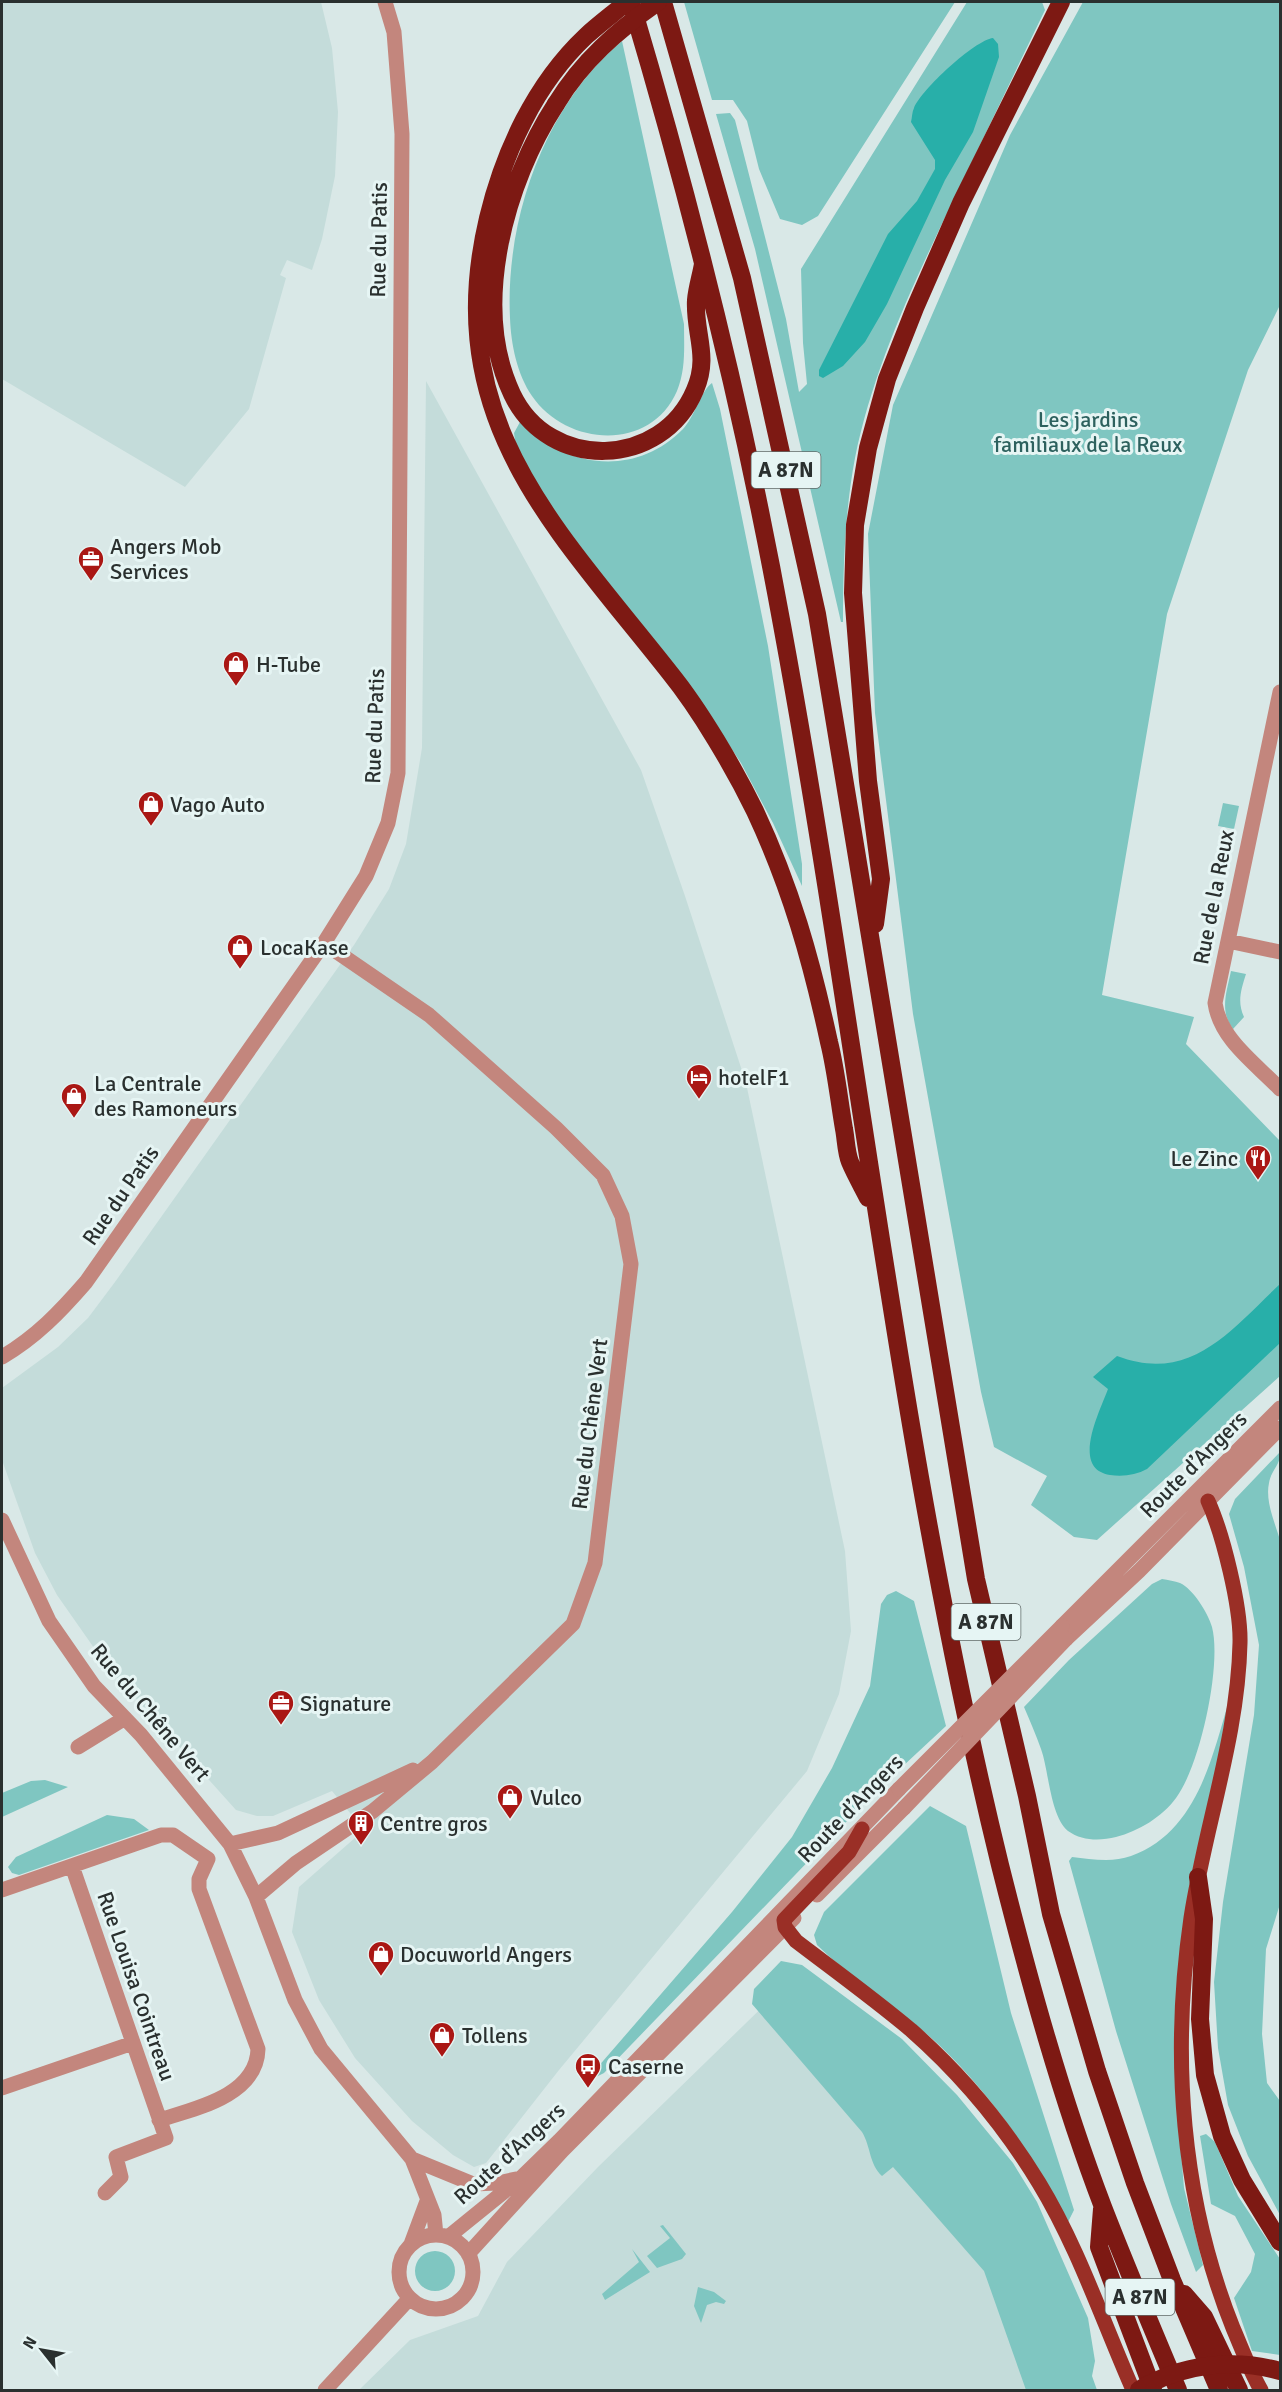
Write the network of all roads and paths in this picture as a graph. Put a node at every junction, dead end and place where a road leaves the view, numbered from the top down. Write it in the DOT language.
graph roads {
  1 [pos="385,2"];
  2 [pos="629,2"];
  3 [pos="658,2"];
  4 [pos="663,2"];
  5 [pos="1061,2"];
  6 [pos="704,260"];
  7 [pos="1281,692"];
  8 [pos="1228,941"];
  9 [pos="324,943"];
  10 [pos="873,947"];
  11 [pos="1281,952"];
  12 [pos="1281,1089"];
  13 [pos="876,1213"];
  14 [pos="2,1357"];
  15 [pos="1281,1408"];
  16 [pos="1281,1428"];
  17 [pos="1208,1501"];
  18 [pos="2,1520"];
  19 [pos="1064,1633"];
  20 [pos="125,1718"];
  21 [pos="78,1747"];
  22 [pos="432,1762"];
  23 [pos="862,1829"];
  24 [pos="230,1844"];
  25 [pos="72,1866"];
  26 [pos="1198,1877"];
  27 [pos="2,1890"];
  28 [pos="256,1897"];
  29 [pos="784,1928"];
  30 [pos="690,2014"];
  31 [pos="663,2041"];
  32 [pos="133,2043"];
  33 [pos="2,2088"];
  34 [pos="159,2120"];
  35 [pos="412,2159"];
  36 [pos="522,2178"];
  37 [pos="105,2193"];
  38 [pos="427,2200"];
  39 [pos="1102,2204"];
  40 [pos="442,2236"];
  41 [pos="1281,2242"];
  42 [pos="411,2244"];
  43 [pos="468,2254"];
  44 [pos="1172,2280"];
  45 [pos="409,2299"];
  46 [pos="1281,2371"];
  47 [pos="325,2391"];
  48 [pos="1133,2391"];
  49 [pos="1139,2391"];
  50 [pos="1153,2391"];
  51 [pos="1178,2391"];
  52 [pos="1219,2391"];
  53 [pos="1239,2391"];
  54 [pos="1261,2391"];
  1 -- 9 [label="street, Rue du Patis"];
  2 -- 6 [label="highway, A 87N"];
  2 -- 13 [label="highway"];
  3 -- 6 [label="highway, bridge"];
  4 -- 10 [label="highway, A 87N"];
  5 -- 10 [label="highway"];
  6 -- 13 [label="highway, A 87N"];
  7 -- 8 [label="street, Rue de la Reux"];
  8 -- 11 [label="street"];
  8 -- 12 [label="street, Rue de la Reux"];
  9 -- 14 [label="street, Rue du Patis"];
  9 -- 22 [label="street, Rue du Chêne Vert"];
  10 -- 44 [label="highway, A 87N"];
  13 -- 39 [label="highway, A 87N"];
  15 -- 19 [label="street, Route d’Angers"];
  16 -- 17 [label="street, Route d’Angers"];
  17 -- 19 [label="street, Route d’Angers"];
  17 -- 26 [label="main road"];
  18 -- 20 [label="street, Rue du Chêne Vert"];
  19 -- 23 [label="street, Route d’Angers, bridge"];
  19 -- 29 [label="street, Route d’Angers, bridge"];
  20 -- 21 [label="street"];
  20 -- 24 [label="street, Rue du Chêne Vert"];
  22 -- 24 [label="street"];
  22 -- 28 [label="street, Rue du Chêne Vert"];
  23 -- 29 [label="main road"];
  23 -- 30 [label="street, Route d’Angers"];
  24 -- 28 [label="street, Rue du Chêne Vert"];
  25 -- 27 [label="street"];
  25 -- 32 [label="street, Rue Louisa Cointreau"];
  25 -- 34 [label="street"];
  26 -- 41 [label="highway"];
  26 -- 54 [label="main road"];
  28 -- 35 [label="street, Rue du Chêne Vert"];
  29 -- 30 [label="street, Route d’Angers"];
  29 -- 48 [label="main road"];
  30 -- 31 [label="street, Route d’Angers"];
  31 -- 36 [label="street, Route d’Angers"];
  31 -- 43 [label="street, Route d’Angers"];
  32 -- 33 [label="street"];
  32 -- 34 [label="street, Rue Louisa Cointreau"];
  34 -- 37 [label="street, Rue Louisa Cointreau"];
  35 -- 36 [label="street, Rue du Chêne Vert"];
  35 -- 38 [label="street, Rue du Chêne Vert"];
  36 -- 40 [label="street, Route d’Angers"];
  38 -- 40 [label="street, Rue du Chêne Vert"];
  38 -- 42 [label="street"];
  39 -- 50 [label="highway"];
  39 -- 51 [label="highway, A 87N"];
  40 -- 42 [label="street"];
  40 -- 43 [label="street"];
  42 -- 45 [label="street"];
  43 -- 45 [label="street"];
  44 -- 52 [label="highway, A 87N"];
  44 -- 53 [label="highway"];
  45 -- 47 [label="street"];
  46 -- 49 [label="highway, bridge"];
}
